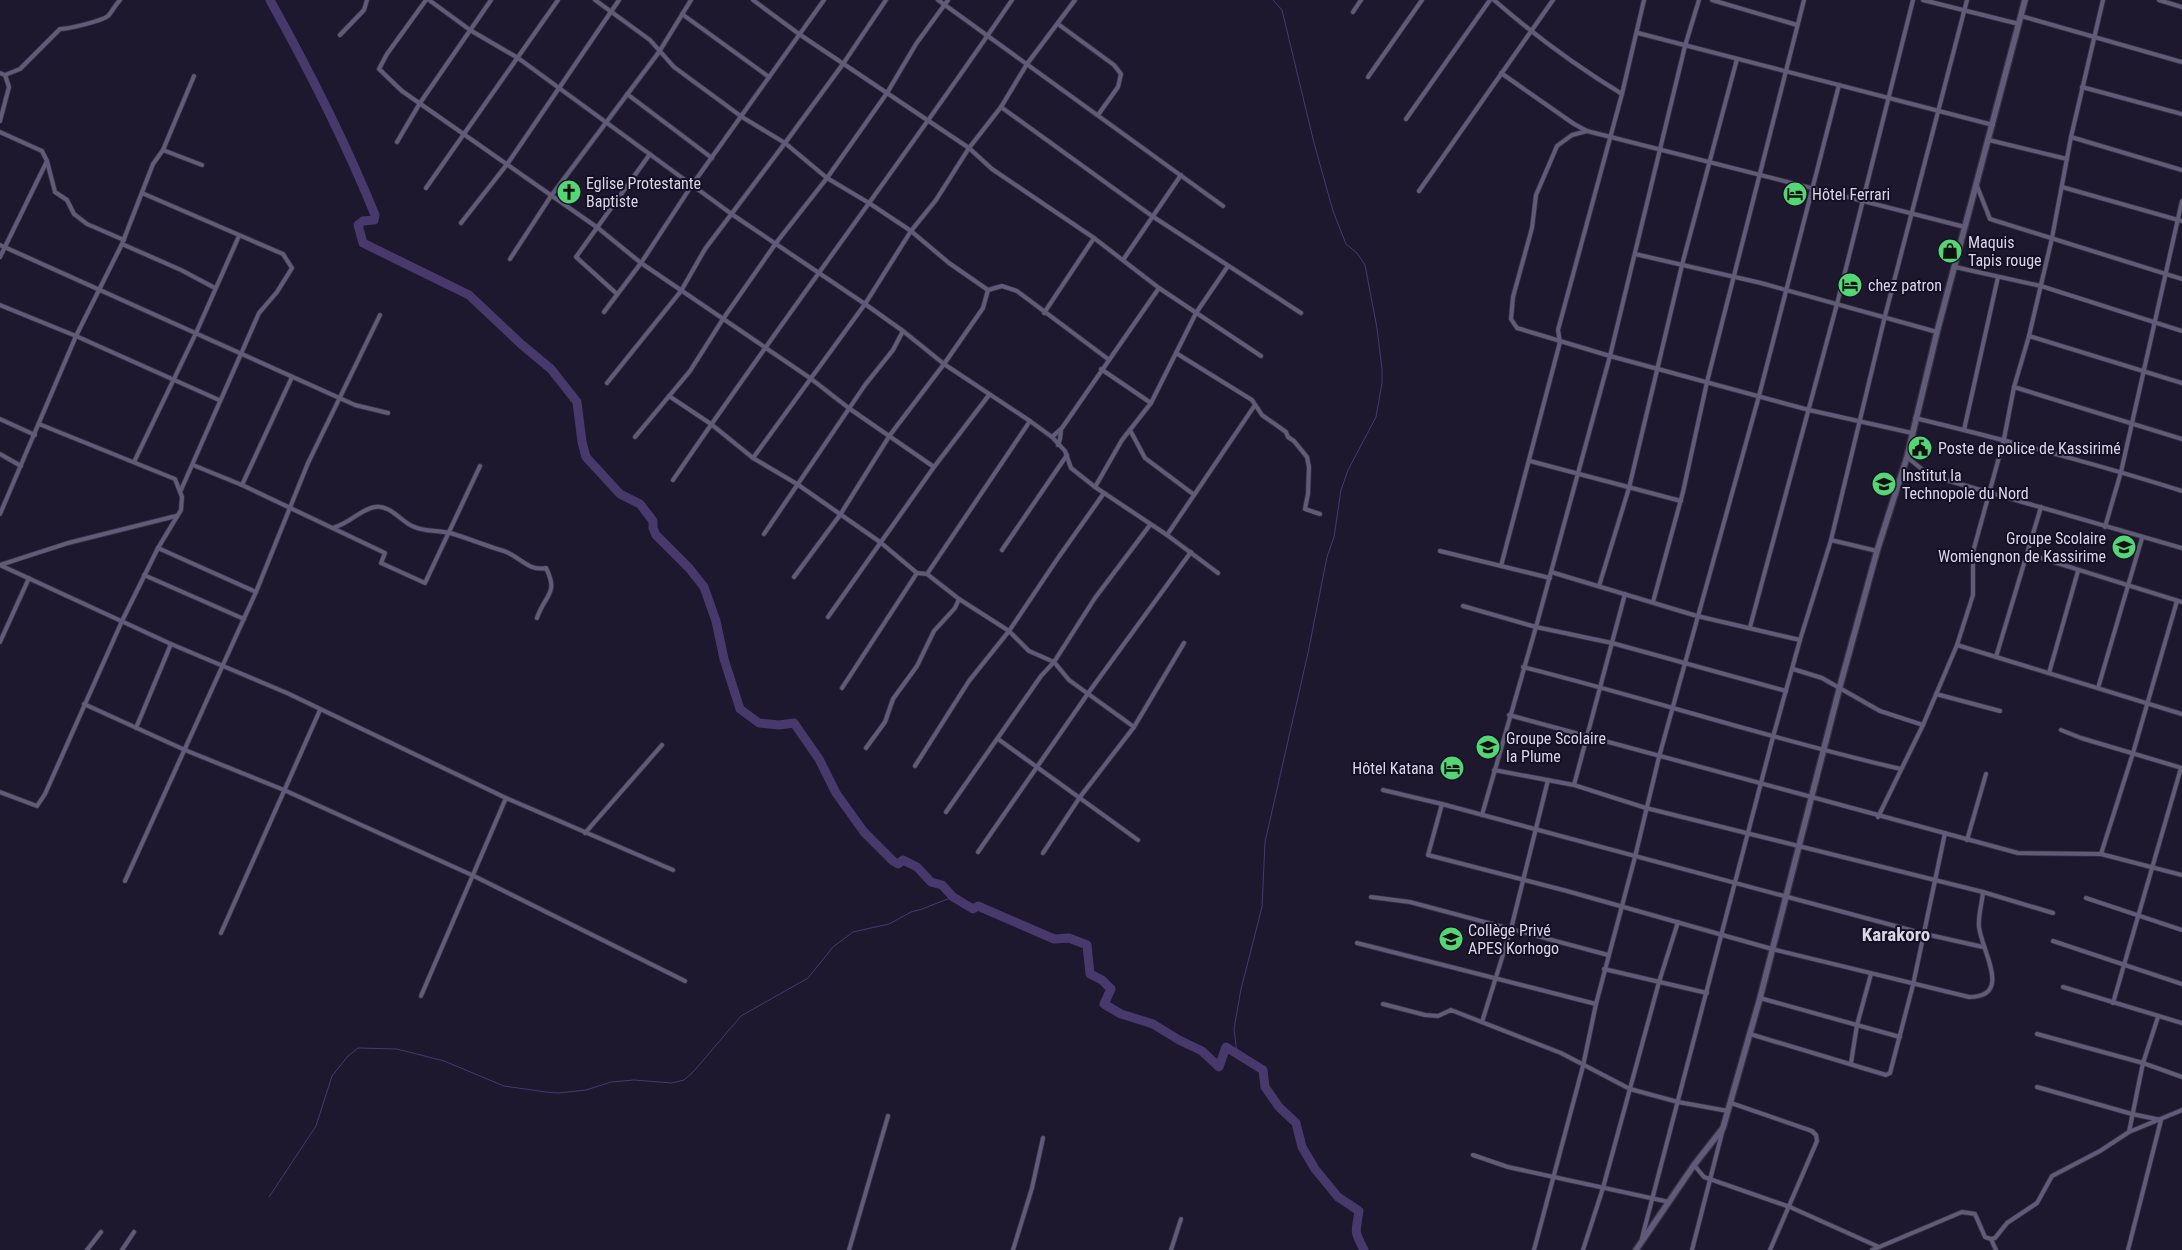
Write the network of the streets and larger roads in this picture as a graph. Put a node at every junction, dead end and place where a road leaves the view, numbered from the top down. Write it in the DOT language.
graph roads {
  1 [pos="120,0"];
  2 [pos="367,0"];
  3 [pos="428,0"];
  4 [pos="491,0"];
  5 [pos="558,0"];
  6 [pos="595,0"];
  7 [pos="619,0"];
  8 [pos="691,0"];
  9 [pos="753,0"];
  10 [pos="824,0"];
  11 [pos="886,0"];
  12 [pos="938,0"];
  13 [pos="948,0"];
  14 [pos="1012,0"];
  15 [pos="1075,0"];
  16 [pos="1361,0"];
  17 [pos="1422,0"];
  18 [pos="1490,0"];
  19 [pos="1494,0"];
  20 [pos="1553,0"];
  21 [pos="1644,0"];
  22 [pos="1699,0"];
  23 [pos="1712,0"];
  24 [pos="1804,0"];
  25 [pos="1914,0"];
  26 [pos="1923,0"];
  27 [pos="1967,0"];
  28 [pos="2026,0"];
  29 [pos="2103,0"];
  30 [pos="2159,0"];
  31 [pos="945,5"];
  32 [pos="2182,7"];
  33 [pos="612,10"];
  34 [pos="1964,11"];
  35 [pos="1353,12"];
  36 [pos="682,14"];
  37 [pos="2021,16"];
  38 [pos="1058,24"];
  39 [pos="2019,24"];
  40 [pos="1797,25"];
  41 [pos="470,30"];
  42 [pos="1530,31"];
  43 [pos="1638,33"];
  44 [pos="799,34"];
  45 [pos="340,35"];
  46 [pos="988,36"];
  47 [pos="2095,37"];
  48 [pos="1685,46"];
  49 [pos="659,52"];
  50 [pos="518,58"];
  51 [pos="1736,59"];
  52 [pos="2182,62"];
  53 [pos="843,64"];
  54 [pos="1027,64"];
  55 [pos="0,72"];
  56 [pos="1786,72"];
  57 [pos="1501,73"];
  58 [pos="5,75"];
  59 [pos="194,76"];
  60 [pos="1368,76"];
  61 [pos="769,77"];
  62 [pos="1839,85"];
  63 [pos="2082,87"];
  64 [pos="558,89"];
  65 [pos="887,92"];
  66 [pos="627,94"];
  67 [pos="1622,94"];
  68 [pos="1888,97"];
  69 [pos="420,103"];
  70 [pos="1001,107"];
  71 [pos="1938,110"];
  72 [pos="2182,114"];
  73 [pos="1098,115"];
  74 [pos="742,117"];
  75 [pos="1406,119"];
  76 [pos="928,120"];
  77 [pos="0,121"];
  78 [pos="606,122"];
  79 [pos="1993,125"];
  80 [pos="1587,131"];
  81 [pos="0,132"];
  82 [pos="463,133"];
  83 [pos="1610,136"];
  84 [pos="2071,137"];
  85 [pos="1989,140"];
  86 [pos="397,142"];
  87 [pos="785,144"];
  88 [pos="969,148"];
  89 [pos="163,150"];
  90 [pos="1659,150"];
  91 [pos="650,154"];
  92 [pos="712,158"];
  93 [pos="2067,160"];
  94 [pos="47,161"];
  95 [pos="1709,162"];
  96 [pos="508,163"];
  97 [pos="202,165"];
  98 [pos="2182,170"];
  99 [pos="1181,175"];
  100 [pos="1761,175"];
  101 [pos="827,178"];
  102 [pos="692,185"];
  103 [pos="1977,186"];
  104 [pos="2062,187"];
  105 [pos="426,188"];
  106 [pos="1813,189"];
  107 [pos="1419,191"];
  108 [pos="142,193"];
  109 [pos="552,196"];
  110 [pos="2182,201"];
  111 [pos="1862,202"];
  112 [pos="869,203"];
  113 [pos="1223,206"];
  114 [pos="1911,214"];
  115 [pos="733,215"];
  116 [pos="1152,216"];
  117 [pos="2180,220"];
  118 [pos="461,223"];
  119 [pos="1965,227"];
  120 [pos="598,228"];
  121 [pos="910,231"];
  122 [pos="239,236"];
  123 [pos="1094,238"];
  124 [pos="2052,238"];
  125 [pos="123,242"];
  126 [pos="776,243"];
  127 [pos="2,246"];
  128 [pos="1635,254"];
  129 [pos="0,257"];
  130 [pos="510,259"];
  131 [pos="1123,260"];
  132 [pos="641,263"];
  133 [pos="1682,265"];
  134 [pos="1228,266"];
  135 [pos="1955,267"];
  136 [pos="818,273"];
  137 [pos="2166,274"];
  138 [pos="1734,277"];
  139 [pos="1998,277"];
  140 [pos="2182,278"];
  141 [pos="2041,286"];
  142 [pos="216,288"];
  143 [pos="1159,288"];
  144 [pos="100,289"];
  145 [pos="988,290"];
  146 [pos="1785,290"];
  147 [pos="681,291"];
  148 [pos="617,294"];
  149 [pos="865,304"];
  150 [pos="1837,304"];
  151 [pos="0,305"];
  152 [pos="604,312"];
  153 [pos="1044,313"];
  154 [pos="1196,313"];
  155 [pos="1300,313"];
  156 [pos="380,315"];
  157 [pos="1885,316"];
  158 [pos="723,319"];
  159 [pos="2155,322"];
  160 [pos="904,331"];
  161 [pos="2182,331"];
  162 [pos="1936,332"];
  163 [pos="196,333"];
  164 [pos="76,336"];
  165 [pos="2029,336"];
  166 [pos="1560,342"];
  167 [pos="764,347"];
  168 [pos="1176,353"];
  169 [pos="241,354"];
  170 [pos="1261,356"];
  171 [pos="1610,356"];
  172 [pos="1108,359"];
  173 [pos="944,364"];
  174 [pos="1656,368"];
  175 [pos="1101,369"];
  176 [pos="2143,372"];
  177 [pos="292,377"];
  178 [pos="810,378"];
  179 [pos="174,379"];
  180 [pos="1707,382"];
  181 [pos="607,383"];
  182 [pos="2182,384"];
  183 [pos="2014,387"];
  184 [pos="988,395"];
  185 [pos="669,396"];
  186 [pos="1760,396"];
  187 [pos="340,398"];
  188 [pos="219,400"];
  189 [pos="1151,403"];
  190 [pos="1255,405"];
  191 [pos="850,409"];
  192 [pos="1809,410"];
  193 [pos="388,413"];
  194 [pos="1916,418"];
  195 [pos="0,419"];
  196 [pos="1030,421"];
  197 [pos="1859,422"];
  198 [pos="2132,423"];
  199 [pos="39,424"];
  200 [pos="711,424"];
  201 [pos="1061,430"];
  202 [pos="1130,430"];
  203 [pos="1964,430"];
  204 [pos="1912,433"];
  205 [pos="35,435"];
  206 [pos="890,436"];
  207 [pos="635,437"];
  208 [pos="1052,437"];
  209 [pos="2004,439"];
  210 [pos="2182,439"];
  211 [pos="1058,445"];
  212 [pos="0,454"];
  213 [pos="1067,455"];
  214 [pos="1907,457"];
  215 [pos="753,458"];
  216 [pos="1530,461"];
  217 [pos="134,462"];
  218 [pos="193,465"];
  219 [pos="21,466"];
  220 [pos="480,466"];
  221 [pos="934,467"];
  222 [pos="2121,472"];
  223 [pos="1578,474"];
  224 [pos="672,480"];
  225 [pos="797,484"];
  226 [pos="242,485"];
  227 [pos="1095,487"];
  228 [pos="1629,488"];
  229 [pos="181,490"];
  230 [pos="2182,491"];
  231 [pos="1104,493"];
  232 [pos="1989,493"];
  233 [pos="1193,494"];
  234 [pos="1680,501"];
  235 [pos="2041,507"];
  236 [pos="290,508"];
  237 [pos="0,514"];
  238 [pos="1320,514"];
  239 [pos="840,515"];
  240 [pos="177,516"];
  241 [pos="1150,525"];
  242 [pos="335,527"];
  243 [pos="2105,527"];
  244 [pos="449,533"];
  245 [pos="764,534"];
  246 [pos="1167,535"];
  247 [pos="2142,538"];
  248 [pos="1830,540"];
  249 [pos="880,542"];
  250 [pos="158,548"];
  251 [pos="2182,548"];
  252 [pos="1002,550"];
  253 [pos="1440,551"];
  254 [pos="1878,551"];
  255 [pos="1191,552"];
  256 [pos="2028,554"];
  257 [pos="0,565"];
  258 [pos="1501,566"];
  259 [pos="2078,571"];
  260 [pos="1218,572"];
  261 [pos="1551,572"];
  262 [pos="917,573"];
  263 [pos="927,574"];
  264 [pos="144,575"];
  265 [pos="794,576"];
  266 [pos="29,578"];
  267 [pos="1550,578"];
  268 [pos="1599,586"];
  269 [pos="2128,587"];
  270 [pos="256,592"];
  271 [pos="1626,594"];
  272 [pos="959,599"];
  273 [pos="1653,602"];
  274 [pos="2180,602"];
  275 [pos="1463,606"];
  276 [pos="1697,616"];
  277 [pos="828,617"];
  278 [pos="537,618"];
  279 [pos="244,619"];
  280 [pos="122,621"];
  281 [pos="1536,627"];
  282 [pos="1750,628"];
  283 [pos="1009,631"];
  284 [pos="1800,640"];
  285 [pos="0,642"];
  286 [pos="1184,643"];
  287 [pos="1612,643"];
  288 [pos="171,644"];
  289 [pos="1957,645"];
  290 [pos="1996,656"];
  291 [pos="1054,662"];
  292 [pos="1686,663"];
  293 [pos="224,665"];
  294 [pos="1524,667"];
  295 [pos="1793,669"];
  296 [pos="2048,673"];
  297 [pos="1601,686"];
  298 [pos="1840,686"];
  299 [pos="842,688"];
  300 [pos="2098,688"];
  301 [pos="1786,691"];
  302 [pos="1089,692"];
  303 [pos="1936,694"];
  304 [pos="2147,702"];
  305 [pos="84,704"];
  306 [pos="1673,708"];
  307 [pos="320,710"];
  308 [pos="2000,711"];
  309 [pos="2182,714"];
  310 [pos="1510,715"];
  311 [pos="1923,725"];
  312 [pos="1134,727"];
  313 [pos="136,728"];
  314 [pos="2061,730"];
  315 [pos="1588,736"];
  316 [pos="1773,737"];
  317 [pos="998,739"];
  318 [pos="662,745"];
  319 [pos="866,748"];
  320 [pos="185,750"];
  321 [pos="1822,751"];
  322 [pos="2133,753"];
  323 [pos="1659,757"];
  324 [pos="915,766"];
  325 [pos="1037,767"];
  326 [pos="2182,768"];
  327 [pos="1901,769"];
  328 [pos="1494,770"];
  329 [pos="1986,774"];
  330 [pos="1548,780"];
  331 [pos="1762,783"];
  332 [pos="1574,785"];
  333 [pos="284,790"];
  334 [pos="1383,790"];
  335 [pos="0,792"];
  336 [pos="1080,797"];
  337 [pos="506,798"];
  338 [pos="1811,798"];
  339 [pos="1442,804"];
  340 [pos="1646,808"];
  341 [pos="946,812"];
  342 [pos="1482,815"];
  343 [pos="1878,817"];
  344 [pos="1536,830"];
  345 [pos="584,833"];
  346 [pos="1945,833"];
  347 [pos="1748,835"];
  348 [pos="1138,840"];
  349 [pos="1967,840"];
  350 [pos="1799,845"];
  351 [pos="978,852"];
  352 [pos="1043,853"];
  353 [pos="2101,854"];
  354 [pos="1635,857"];
  355 [pos="2152,866"];
  356 [pos="673,870"];
  357 [pos="2182,875"];
  358 [pos="474,876"];
  359 [pos="1523,880"];
  360 [pos="125,881"];
  361 [pos="1936,881"];
  362 [pos="1735,883"];
  363 [pos="1983,892"];
  364 [pos="1787,896"];
  365 [pos="1371,897"];
  366 [pos="2086,898"];
  367 [pos="1621,906"];
  368 [pos="2053,913"];
  369 [pos="2137,915"];
  370 [pos="1678,922"];
  371 [pos="1511,929"];
  372 [pos="2182,930"];
  373 [pos="222,933"];
  374 [pos="1925,934"];
  375 [pos="1722,935"];
  376 [pos="2053,941"];
  377 [pos="1357,943"];
  378 [pos="1983,947"];
  379 [pos="1772,949"];
  380 [pos="1608,955"];
  381 [pos="2123,964"];
  382 [pos="1604,969"];
  383 [pos="1871,974"];
  384 [pos="1496,978"];
  385 [pos="685,981"];
  386 [pos="1659,982"];
  387 [pos="2182,984"];
  388 [pos="1913,985"];
  389 [pos="2063,987"];
  390 [pos="1707,994"];
  391 [pos="421,996"];
  392 [pos="1760,998"];
  393 [pos="2113,1003"];
  394 [pos="1383,1004"];
  395 [pos="1596,1004"];
  396 [pos="2158,1017"];
  397 [pos="1482,1022"];
  398 [pos="2182,1023"];
  399 [pos="1857,1026"];
  400 [pos="1750,1034"];
  401 [pos="2037,1034"];
  402 [pos="1900,1037"];
  403 [pos="1851,1063"];
  404 [pos="2143,1063"];
  405 [pos="1583,1066"];
  406 [pos="2182,1077"];
  407 [pos="2037,1087"];
  408 [pos="1630,1089"];
  409 [pos="1678,1102"];
  410 [pos="1731,1102"];
  411 [pos="2182,1110"];
  412 [pos="1728,1111"];
  413 [pos="2132,1114"];
  414 [pos="888,1116"];
  415 [pos="2161,1120"];
  416 [pos="1723,1128"];
  417 [pos="2129,1132"];
  418 [pos="1043,1138"];
  419 [pos="1473,1155"];
  420 [pos="1694,1165"];
  421 [pos="1553,1176"];
  422 [pos="1712,1180"];
  423 [pos="1602,1188"];
  424 [pos="1653,1198"];
  425 [pos="1669,1202"];
  426 [pos="1790,1207"];
  427 [pos="1181,1219"];
  428 [pos="101,1232"];
  429 [pos="134,1232"];
  430 [pos="1991,1239"];
  431 [pos="1879,1247"];
  432 [pos="1639,1248"];
  433 [pos="88,1250"];
  434 [pos="122,1250"];
  435 [pos="849,1250"];
  436 [pos="1013,1250"];
  437 [pos="1172,1250"];
  438 [pos="1534,1250"];
  439 [pos="1583,1250"];
  440 [pos="1692,1250"];
  441 [pos="1770,1250"];
  442 [pos="1872,1250"];
  443 [pos="1996,1250"];
  444 [pos="2128,1250"];
  1 -- 58 [label="street"];
  2 -- 45 [label="street"];
  3 -- 41 [label="street"];
  3 -- 69 [label="street"];
  4 -- 41 [label="street"];
  5 -- 50 [label="street"];
  6 -- 33 [label="street"];
  7 -- 33 [label="street"];
  8 -- 36 [label="street"];
  9 -- 44 [label="street"];
  10 -- 44 [label="street"];
  11 -- 53 [label="street"];
  12 -- 31 [label="street"];
  13 -- 31 [label="street"];
  14 -- 46 [label="street"];
  15 -- 38 [label="street"];
  16 -- 35 [label="street"];
  17 -- 60 [label="street"];
  18 -- 75 [label="street"];
  19 -- 42 [label="street"];
  20 -- 42 [label="street"];
  21 -- 43 [label="street"];
  22 -- 48 [label="street"];
  23 -- 40 [label="street"];
  24 -- 40 [label="street"];
  25 -- 68 [label="street"];
  26 -- 34 [label="street"];
  27 -- 34 [label="street"];
  28 -- 37 [label="street"];
  29 -- 47 [label="street"];
  30 -- 32 [label="street"];
  31 -- 46 [label="street"];
  31 -- 65 [label="street"];
  33 -- 49 [label="street"];
  33 -- 64 [label="street"];
  34 -- 39 [label="street"];
  34 -- 71 [label="street"];
  36 -- 49 [label="street"];
  36 -- 61 [label="street"];
  37 -- 39 [label="street"];
  37 -- 47 [label="street"];
  38 -- 54 [label="street"];
  38 -- 73 [label="street"];
  39 -- 79 [label="street"];
  40 -- 56 [label="street"];
  41 -- 50 [label="street"];
  41 -- 69 [label="street"];
  42 -- 57 [label="street"];
  42 -- 67 [label="street"];
  43 -- 48 [label="street"];
  43 -- 67 [label="street"];
  44 -- 53 [label="street"];
  44 -- 61 [label="street"];
  46 -- 54 [label="street"];
  46 -- 76 [label="street"];
  47 -- 52 [label="street"];
  47 -- 63 [label="street"];
  48 -- 51 [label="street"];
  48 -- 90 [label="street"];
  49 -- 66 [label="street"];
  49 -- 74 [label="street"];
  50 -- 64 [label="street"];
  50 -- 82 [label="street"];
  51 -- 56 [label="street"];
  51 -- 95 [label="street"];
  53 -- 65 [label="street"];
  53 -- 87 [label="street"];
  54 -- 70 [label="street"];
  54 -- 73 [label="street"];
  55 -- 58 [label="street"];
  56 -- 62 [label="street"];
  56 -- 100 [label="street"];
  57 -- 80 [label="street"];
  57 -- 107 [label="street"];
  58 -- 77 [label="street"];
  59 -- 89 [label="street"];
  61 -- 74 [label="street"];
  62 -- 68 [label="street"];
  62 -- 106 [label="street"];
  63 -- 72 [label="street"];
  63 -- 84 [label="street"];
  64 -- 78 [label="street"];
  64 -- 96 [label="street"];
  65 -- 76 [label="street"];
  65 -- 101 [label="street"];
  66 -- 78 [label="street"];
  66 -- 92 [label="street"];
  67 -- 83 [label="street"];
  68 -- 71 [label="street"];
  68 -- 111 [label="street"];
  69 -- 82 [label="street"];
  69 -- 86 [label="street"];
  70 -- 88 [label="street"];
  70 -- 116 [label="street"];
  71 -- 79 [label="street"];
  71 -- 114 [label="street"];
  73 -- 99 [label="street"];
  74 -- 87 [label="street"];
  74 -- 92 [label="street"];
  76 -- 88 [label="street"];
  76 -- 112 [label="street"];
  78 -- 91 [label="street"];
  78 -- 109 [label="street"];
  79 -- 85 [label="street"];
  80 -- 83 [label="street"];
  80 -- 166 [label="street"];
  81 -- 94 [label="street"];
  82 -- 96 [label="street"];
  82 -- 105 [label="street"];
  83 -- 90 [label="street"];
  83 -- 166 [label="street"];
  84 -- 93 [label="street"];
  84 -- 98 [label="street"];
  85 -- 93 [label="street"];
  85 -- 103 [label="street"];
  87 -- 101 [label="street"];
  87 -- 115 [label="street"];
  88 -- 121 [label="street"];
  88 -- 123 [label="street"];
  89 -- 97 [label="street"];
  89 -- 108 [label="street"];
  90 -- 95 [label="street"];
  90 -- 128 [label="street"];
  91 -- 102 [label="street"];
  91 -- 120 [label="street"];
  92 -- 102 [label="street"];
  93 -- 104 [label="street"];
  94 -- 125 [label="street"];
  94 -- 127 [label="street"];
  95 -- 100 [label="street"];
  95 -- 133 [label="street"];
  96 -- 109 [label="street"];
  96 -- 118 [label="street"];
  99 -- 113 [label="street"];
  99 -- 116 [label="street"];
  100 -- 106 [label="street"];
  100 -- 138 [label="street"];
  101 -- 112 [label="street"];
  101 -- 126 [label="street"];
  102 -- 115 [label="street"];
  102 -- 132 [label="street"];
  103 -- 119 [label="street"];
  103 -- 124 [label="street"];
  104 -- 117 [label="street"];
  104 -- 124 [label="street"];
  106 -- 111 [label="street"];
  106 -- 146 [label="street"];
  108 -- 122 [label="street"];
  108 -- 125 [label="street"];
  109 -- 120 [label="street"];
  109 -- 130 [label="street"];
  110 -- 117 [label="street"];
  111 -- 114 [label="street"];
  111 -- 150 [label="street"];
  112 -- 121 [label="street"];
  112 -- 136 [label="street"];
  114 -- 119 [label="street"];
  114 -- 157 [label="street"];
  115 -- 126 [label="street"];
  115 -- 147 [label="street"];
  116 -- 131 [label="street"];
  116 -- 134 [label="street"];
  117 -- 137 [label="street"];
  119 -- 135 [label="street"];
  120 -- 132 [label="street"];
  120 -- 148 [label="street"];
  121 -- 145 [label="street"];
  121 -- 149 [label="street"];
  122 -- 142 [label="street"];
  122 -- 169 [label="street"];
  123 -- 131 [label="street"];
  123 -- 153 [label="street"];
  124 -- 137 [label="street"];
  124 -- 141 [label="street"];
  125 -- 142 [label="street"];
  125 -- 144 [label="street"];
  126 -- 136 [label="street"];
  126 -- 158 [label="street"];
  127 -- 129 [label="street"];
  127 -- 144 [label="street"];
  128 -- 133 [label="street"];
  128 -- 171 [label="street"];
  131 -- 143 [label="street"];
  132 -- 147 [label="street"];
  132 -- 148 [label="street"];
  133 -- 138 [label="street"];
  133 -- 174 [label="street"];
  134 -- 154 [label="street"];
  134 -- 155 [label="street"];
  135 -- 139 [label="street"];
  135 -- 162 [label="street"];
  136 -- 149 [label="street"];
  136 -- 167 [label="street"];
  137 -- 140 [label="street"];
  137 -- 159 [label="street"];
  138 -- 146 [label="street"];
  138 -- 180 [label="street"];
  139 -- 141 [label="street"];
  139 -- 203 [label="street"];
  141 -- 159 [label="street"];
  141 -- 165 [label="street"];
  142 -- 163 [label="street"];
  143 -- 154 [label="street"];
  143 -- 172 [label="street"];
  144 -- 163 [label="street"];
  144 -- 164 [label="street"];
  145 -- 153 [label="street"];
  145 -- 173 [label="street"];
  146 -- 150 [label="street"];
  146 -- 186 [label="street"];
  147 -- 158 [label="street"];
  147 -- 181 [label="street"];
  148 -- 152 [label="street"];
  149 -- 160 [label="street"];
  149 -- 178 [label="street"];
  150 -- 157 [label="street"];
  150 -- 192 [label="street"];
  151 -- 164 [label="street"];
  153 -- 172 [label="street"];
  154 -- 168 [label="street"];
  154 -- 170 [label="street"];
  156 -- 187 [label="street"];
  157 -- 162 [label="street"];
  157 -- 197 [label="street"];
  158 -- 167 [label="street"];
  158 -- 185 [label="street"];
  159 -- 161 [label="street"];
  159 -- 176 [label="street"];
  160 -- 173 [label="street"];
  160 -- 191 [label="street"];
  162 -- 194 [label="street"];
  163 -- 169 [label="street"];
  163 -- 179 [label="street"];
  164 -- 179 [label="street"];
  164 -- 199 [label="street"];
  165 -- 176 [label="street"];
  165 -- 183 [label="street"];
  166 -- 171 [label="street"];
  166 -- 216 [label="street"];
  167 -- 178 [label="street"];
  167 -- 200 [label="street"];
  168 -- 189 [label="street"];
  168 -- 190 [label="street"];
  169 -- 177 [label="street"];
  169 -- 188 [label="street"];
  171 -- 174 [label="street"];
  171 -- 223 [label="street"];
  172 -- 175 [label="street"];
  173 -- 184 [label="street"];
  173 -- 206 [label="street"];
  174 -- 180 [label="street"];
  174 -- 228 [label="street"];
  175 -- 189 [label="street"];
  175 -- 201 [label="street"];
  176 -- 182 [label="street"];
  176 -- 198 [label="street"];
  177 -- 187 [label="street"];
  177 -- 226 [label="street"];
  178 -- 191 [label="street"];
  178 -- 215 [label="street"];
  179 -- 188 [label="street"];
  179 -- 217 [label="street"];
  180 -- 186 [label="street"];
  180 -- 234 [label="street"];
  183 -- 198 [label="street"];
  183 -- 209 [label="street"];
  184 -- 196 [label="street"];
  184 -- 221 [label="street"];
  185 -- 200 [label="street"];
  185 -- 207 [label="street"];
  186 -- 192 [label="street"];
  186 -- 276 [label="street"];
  187 -- 193 [label="street"];
  187 -- 236 [label="street"];
  188 -- 218 [label="street"];
  189 -- 202 [label="street"];
  190 -- 233 [label="street"];
  190 -- 238 [label="street"];
  191 -- 206 [label="street"];
  191 -- 225 [label="street"];
  192 -- 197 [label="street"];
  192 -- 282 [label="street"];
  194 -- 203 [label="street"];
  194 -- 204 [label="street"];
  195 -- 205 [label="street"];
  196 -- 208 [label="street"];
  196 -- 263 [label="street"];
  197 -- 204 [label="street"];
  197 -- 248 [label="street"];
  198 -- 210 [label="street"];
  198 -- 222 [label="street"];
  199 -- 205 [label="street"];
  199 -- 217 [label="street"];
  200 -- 215 [label="street"];
  200 -- 224 [label="street"];
  201 -- 208 [label="street"];
  201 -- 211 [label="street"];
  202 -- 227 [label="street"];
  202 -- 233 [label="street"];
  203 -- 209 [label="street"];
  204 -- 214 [label="street"];
  205 -- 219 [label="street"];
  206 -- 221 [label="street"];
  206 -- 239 [label="street"];
  208 -- 211 [label="street"];
  209 -- 222 [label="street"];
  209 -- 232 [label="street"];
  211 -- 213 [label="street"];
  212 -- 219 [label="street"];
  213 -- 227 [label="street"];
  213 -- 252 [label="street"];
  214 -- 232 [label="street"];
  214 -- 254 [label="street"];
  215 -- 225 [label="street"];
  216 -- 223 [label="street"];
  216 -- 258 [label="street"];
  217 -- 229 [label="street"];
  218 -- 226 [label="street"];
  218 -- 229 [label="street"];
  219 -- 237 [label="street"];
  220 -- 244 [label="street"];
  221 -- 249 [label="street"];
  222 -- 230 [label="street"];
  222 -- 243 [label="street"];
  223 -- 228 [label="street"];
  223 -- 261 [label="street"];
  225 -- 239 [label="street"];
  225 -- 245 [label="street"];
  226 -- 236 [label="street"];
  227 -- 231 [label="street"];
  228 -- 234 [label="street"];
  228 -- 268 [label="street"];
  229 -- 240 [label="street"];
  231 -- 241 [label="street"];
  231 -- 283 [label="street"];
  232 -- 235 [label="street"];
  232 -- 289 [label="street"];
  233 -- 246 [label="street"];
  234 -- 273 [label="street"];
  235 -- 243 [label="street"];
  235 -- 256 [label="street"];
  236 -- 242 [label="street"];
  236 -- 270 [label="street"];
  239 -- 249 [label="street"];
  239 -- 265 [label="street"];
  240 -- 250 [label="street"];
  240 -- 257 [label="street"];
  241 -- 246 [label="street"];
  241 -- 291 [label="street"];
  242 -- 244 [label="street"];
  242 -- 244 [label="street"];
  243 -- 247 [label="street"];
  244 -- 278 [label="street"];
  246 -- 255 [label="street"];
  247 -- 251 [label="street"];
  247 -- 269 [label="street"];
  248 -- 254 [label="street"];
  248 -- 284 [label="street"];
  249 -- 262 [label="street"];
  249 -- 277 [label="street"];
  250 -- 264 [label="street"];
  250 -- 270 [label="street"];
  253 -- 258 [label="street"];
  254 -- 298 [label="street"];
  255 -- 260 [label="street"];
  255 -- 302 [label="street"];
  256 -- 259 [label="street"];
  256 -- 290 [label="street"];
  257 -- 266 [label="street"];
  258 -- 267 [label="street"];
  259 -- 269 [label="street"];
  259 -- 296 [label="street"];
  261 -- 267 [label="street"];
  261 -- 268 [label="street"];
  262 -- 263 [label="street"];
  262 -- 299 [label="street"];
  263 -- 272 [label="street"];
  264 -- 279 [label="street"];
  264 -- 280 [label="street"];
  266 -- 280 [label="street"];
  266 -- 285 [label="street"];
  267 -- 281 [label="street"];
  268 -- 271 [label="street"];
  269 -- 274 [label="street"];
  269 -- 300 [label="street"];
  270 -- 279 [label="street"];
  271 -- 273 [label="street"];
  271 -- 287 [label="street"];
  272 -- 283 [label="street"];
  272 -- 319 [label="street"];
  273 -- 276 [label="street"];
  274 -- 304 [label="street"];
  275 -- 281 [label="street"];
  276 -- 282 [label="street"];
  276 -- 292 [label="street"];
  279 -- 293 [label="street"];
  280 -- 288 [label="street"];
  280 -- 305 [label="street"];
  281 -- 287 [label="street"];
  281 -- 294 [label="street"];
  282 -- 284 [label="street"];
  283 -- 291 [label="street"];
  283 -- 324 [label="street"];
  284 -- 295 [label="street"];
  286 -- 312 [label="street"];
  287 -- 292 [label="street"];
  287 -- 297 [label="street"];
  288 -- 293 [label="street"];
  288 -- 313 [label="street"];
  289 -- 290 [label="street"];
  289 -- 303 [label="street"];
  290 -- 296 [label="street"];
  291 -- 302 [label="street"];
  291 -- 317 [label="street"];
  292 -- 301 [label="street"];
  292 -- 306 [label="street"];
  293 -- 307 [label="street"];
  293 -- 320 [label="street"];
  294 -- 297 [label="street"];
  294 -- 310 [label="street"];
  295 -- 298 [label="street"];
  295 -- 301 [label="street"];
  296 -- 300 [label="street"];
  297 -- 306 [label="street"];
  297 -- 315 [label="street"];
  298 -- 311 [label="street"];
  298 -- 321 [label="street"];
  300 -- 304 [label="street"];
  301 -- 316 [label="street"];
  302 -- 312 [label="street"];
  302 -- 325 [label="street"];
  303 -- 308 [label="street"];
  303 -- 311 [label="street"];
  304 -- 309 [label="street"];
  304 -- 322 [label="street"];
  305 -- 313 [label="street"];
  305 -- 335 [label="street"];
  306 -- 316 [label="street"];
  306 -- 323 [label="street"];
  307 -- 333 [label="street"];
  307 -- 337 [label="street"];
  310 -- 315 [label="street"];
  310 -- 328 [label="street"];
  311 -- 327 [label="street"];
  312 -- 336 [label="street"];
  313 -- 320 [label="street"];
  314 -- 322 [label="street"];
  315 -- 323 [label="street"];
  315 -- 332 [label="street"];
  316 -- 321 [label="street"];
  316 -- 331 [label="street"];
  317 -- 325 [label="street"];
  317 -- 341 [label="street"];
  318 -- 345 [label="street"];
  320 -- 333 [label="street"];
  320 -- 360 [label="street"];
  321 -- 327 [label="street"];
  321 -- 338 [label="street"];
  322 -- 326 [label="street"];
  322 -- 353 [label="street"];
  323 -- 331 [label="street"];
  323 -- 340 [label="street"];
  325 -- 336 [label="street"];
  325 -- 351 [label="street"];
  326 -- 355 [label="street"];
  327 -- 343 [label="street"];
  328 -- 330 [label="street"];
  328 -- 342 [label="street"];
  329 -- 349 [label="street"];
  330 -- 332 [label="street"];
  330 -- 344 [label="street"];
  331 -- 338 [label="street"];
  331 -- 347 [label="street"];
  332 -- 340 [label="street"];
  333 -- 358 [label="street"];
  333 -- 373 [label="street"];
  334 -- 339 [label="street"];
  336 -- 348 [label="street"];
  336 -- 352 [label="street"];
  337 -- 345 [label="street"];
  337 -- 358 [label="street"];
  338 -- 343 [label="street"];
  338 -- 350 [label="street"];
  339 -- 342 [label="street"];
  339 -- 359 [label="street"];
  340 -- 347 [label="street"];
  340 -- 354 [label="street"];
  342 -- 344 [label="street"];
  343 -- 346 [label="street"];
  344 -- 354 [label="street"];
  344 -- 359 [label="street"];
  345 -- 356 [label="street"];
  346 -- 349 [label="street"];
  346 -- 361 [label="street"];
  347 -- 350 [label="street"];
  347 -- 362 [label="street"];
  349 -- 353 [label="street"];
  350 -- 361 [label="street"];
  350 -- 364 [label="street"];
  353 -- 355 [label="street"];
  354 -- 362 [label="street"];
  354 -- 367 [label="street"];
  355 -- 357 [label="street"];
  355 -- 369 [label="street"];
  358 -- 385 [label="street"];
  358 -- 391 [label="street"];
  359 -- 367 [label="street"];
  359 -- 371 [label="street"];
  361 -- 363 [label="street"];
  361 -- 374 [label="street"];
  362 -- 364 [label="street"];
  362 -- 375 [label="street"];
  363 -- 368 [label="street"];
  363 -- 378 [label="street"];
  364 -- 374 [label="street"];
  364 -- 379 [label="street"];
  365 -- 371 [label="street"];
  366 -- 369 [label="street"];
  367 -- 370 [label="street"];
  367 -- 380 [label="street"];
  369 -- 372 [label="street"];
  369 -- 381 [label="street"];
  370 -- 375 [label="street"];
  370 -- 386 [label="street"];
  371 -- 380 [label="street"];
  371 -- 384 [label="street"];
  374 -- 378 [label="street"];
  374 -- 388 [label="street"];
  375 -- 379 [label="street"];
  375 -- 390 [label="street"];
  376 -- 381 [label="street"];
  377 -- 384 [label="street"];
  378 -- 388 [label="street"];
  379 -- 383 [label="street"];
  379 -- 392 [label="street"];
  380 -- 382 [label="street"];
  381 -- 387 [label="street"];
  381 -- 393 [label="street"];
  382 -- 386 [label="street"];
  382 -- 395 [label="street"];
  383 -- 388 [label="street"];
  383 -- 399 [label="street"];
  384 -- 395 [label="street"];
  384 -- 397 [label="street"];
  386 -- 390 [label="street"];
  386 -- 408 [label="street"];
  388 -- 402 [label="street"];
  389 -- 393 [label="street"];
  390 -- 409 [label="street"];
  392 -- 399 [label="street"];
  392 -- 400 [label="street"];
  393 -- 396 [label="street"];
  394 -- 397 [label="street"];
  395 -- 405 [label="street"];
  396 -- 398 [label="street"];
  396 -- 404 [label="street"];
  397 -- 405 [label="street"];
  399 -- 402 [label="street"];
  399 -- 403 [label="street"];
  400 -- 403 [label="street"];
  400 -- 410 [label="street"];
  401 -- 404 [label="street"];
  402 -- 403 [label="street"];
  404 -- 406 [label="street"];
  404 -- 413 [label="street"];
  405 -- 408 [label="street"];
  405 -- 421 [label="street"];
  407 -- 413 [label="street"];
  408 -- 409 [label="street"];
  408 -- 423 [label="street"];
  409 -- 412 [label="street"];
  409 -- 424 [label="street"];
  410 -- 412 [label="street"];
  410 -- 426 [label="street"];
  411 -- 415 [label="street"];
  412 -- 416 [label="street"];
  413 -- 415 [label="street"];
  413 -- 417 [label="street"];
  414 -- 435 [label="street"];
  415 -- 417 [label="street"];
  415 -- 444 [label="street"];
  416 -- 420 [label="street"];
  416 -- 422 [label="street"];
  417 -- 430 [label="street"];
  418 -- 436 [label="street"];
  419 -- 421 [label="street"];
  420 -- 422 [label="street"];
  420 -- 425 [label="street"];
  421 -- 423 [label="street"];
  421 -- 438 [label="street"];
  422 -- 426 [label="street"];
  422 -- 440 [label="street"];
  423 -- 424 [label="street"];
  423 -- 439 [label="street"];
  424 -- 425 [label="street"];
  424 -- 432 [label="street"];
  425 -- 432 [label="street"];
  426 -- 431 [label="street"];
  426 -- 441 [label="street"];
  427 -- 437 [label="street"];
  428 -- 433 [label="street"];
  429 -- 434 [label="street"];
  430 -- 431 [label="street"];
  430 -- 443 [label="street"];
  431 -- 442 [label="street"];
}
